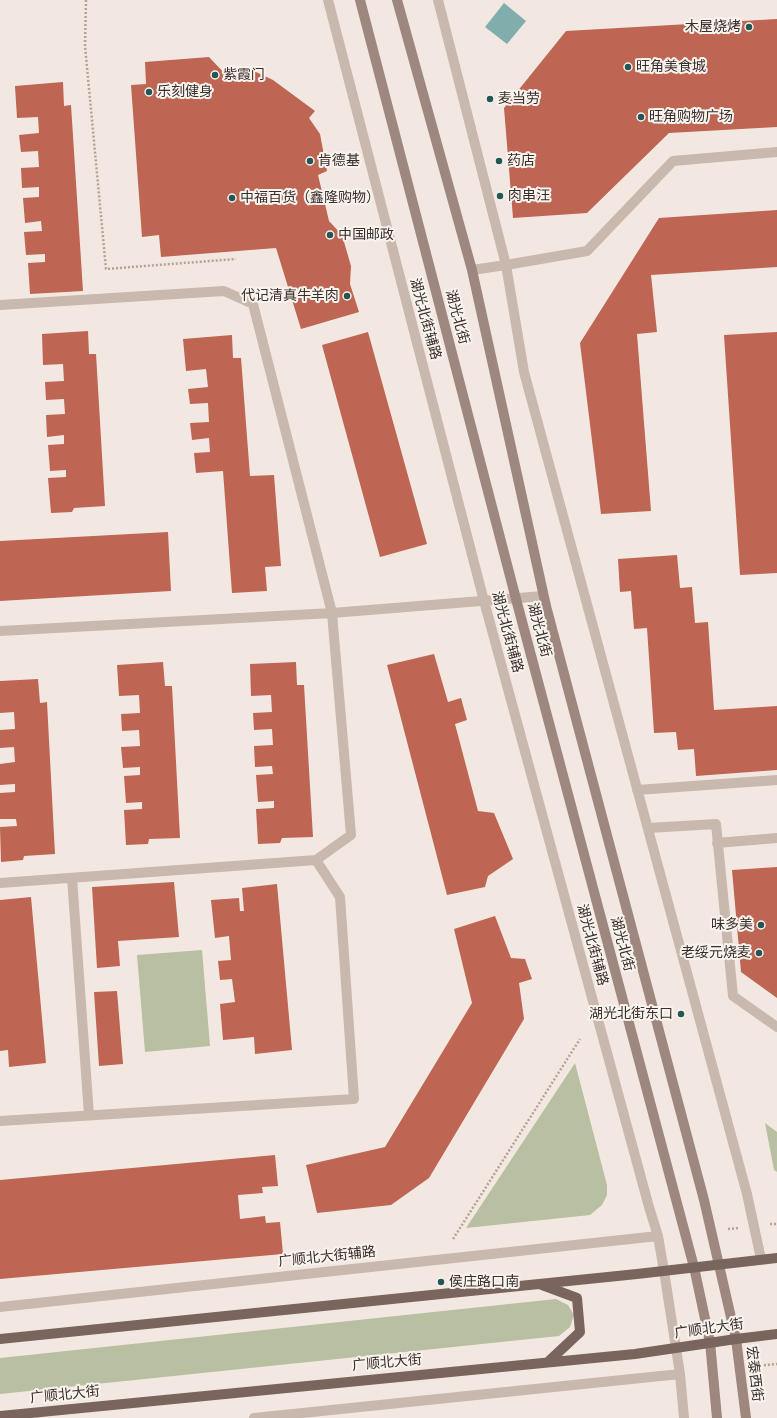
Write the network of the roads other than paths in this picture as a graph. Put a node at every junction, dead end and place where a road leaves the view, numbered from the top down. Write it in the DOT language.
graph roads {
  1 [pos="328,0"];
  2 [pos="360,0"];
  3 [pos="397,0"];
  4 [pos="438,0"];
  5 [pos="777,152"];
  6 [pos="506,265"];
  7 [pos="472,270"];
  8 [pos="0,305"];
  9 [pos="543,596"];
  10 [pos="516,599"];
  11 [pos="484,601"];
  12 [pos="332,613"];
  13 [pos="0,632"];
  14 [pos="777,780"];
  15 [pos="637,790"];
  16 [pos="648,828"];
  17 [pos="777,838"];
  18 [pos="718,843"];
  19 [pos="316,860"];
  20 [pos="72,878"];
  21 [pos="0,883"];
  22 [pos="777,1027"];
  23 [pos="89,1116"];
  24 [pos="0,1121"];
  25 [pos="658,1236"];
  26 [pos="777,1258"];
  27 [pos="761,1259"];
  28 [pos="719,1264"];
  29 [pos="694,1267"];
  30 [pos="664,1271"];
  31 [pos="538,1284"];
  32 [pos="0,1306"];
  33 [pos="777,1334"];
  34 [pos="0,1339"];
  35 [pos="736,1339"];
  36 [pos="710,1342"];
  37 [pos="676,1348"];
  38 [pos="548,1362"];
  39 [pos="680,1374"];
  40 [pos="0,1416"];
  41 [pos="254,1418"];
  42 [pos="684,1418"];
  43 [pos="718,1418"];
  44 [pos="746,1418"];
  1 -- 11 [label="street, 湖光北街辅路"];
  2 -- 10 [label="street, 湖光北街"];
  3 -- 7 [label="street, 湖光北街"];
  4 -- 6 [label="street"];
  5 -- 6 [label="street"];
  6 -- 7 [label="street"];
  6 -- 15 [label="street"];
  7 -- 9 [label="street, 湖光北街"];
  8 -- 12 [label="street"];
  9 -- 10 [label="street"];
  9 -- 28 [label="street, 湖光北街"];
  10 -- 11 [label="street"];
  10 -- 29 [label="street, 湖光北街"];
  11 -- 12 [label="street"];
  11 -- 25 [label="street, 湖光北街辅路"];
  12 -- 13 [label="street"];
  12 -- 19 [label="street"];
  14 -- 15 [label="street"];
  15 -- 16 [label="street"];
  16 -- 18 [label="street"];
  16 -- 27 [label="street"];
  17 -- 18 [label="street"];
  18 -- 22 [label="street"];
  19 -- 20 [label="street"];
  19 -- 23 [label="street"];
  20 -- 21 [label="street"];
  20 -- 23 [label="street"];
  23 -- 24 [label="street"];
  25 -- 30 [label="street, 湖光北街辅路"];
  25 -- 32 [label="street, 广顺北大街辅路"];
  26 -- 27 [label="main road"];
  27 -- 28 [label="main road"];
  28 -- 29 [label="main road"];
  28 -- 35 [label="street, 宏泰西街"];
  29 -- 30 [label="main road"];
  29 -- 36 [label="street, 湖光北街"];
  30 -- 31 [label="main road"];
  30 -- 37 [label="street, 湖光北街辅路"];
  31 -- 34 [label="main road"];
  31 -- 38 [label="main road"];
  33 -- 35 [label="main road, 广顺北大街"];
  35 -- 36 [label="main road, 广顺北大街"];
  35 -- 44 [label="street, 宏泰西街"];
  36 -- 37 [label="main road, 广顺北大街"];
  36 -- 43 [label="street"];
  37 -- 38 [label="main road, 广顺北大街"];
  37 -- 39 [label="street, 湖光北街辅路"];
  38 -- 40 [label="main road, 广顺北大街"];
  39 -- 41 [label="street"];
  39 -- 42 [label="street, 湖光北街辅路"];
}
